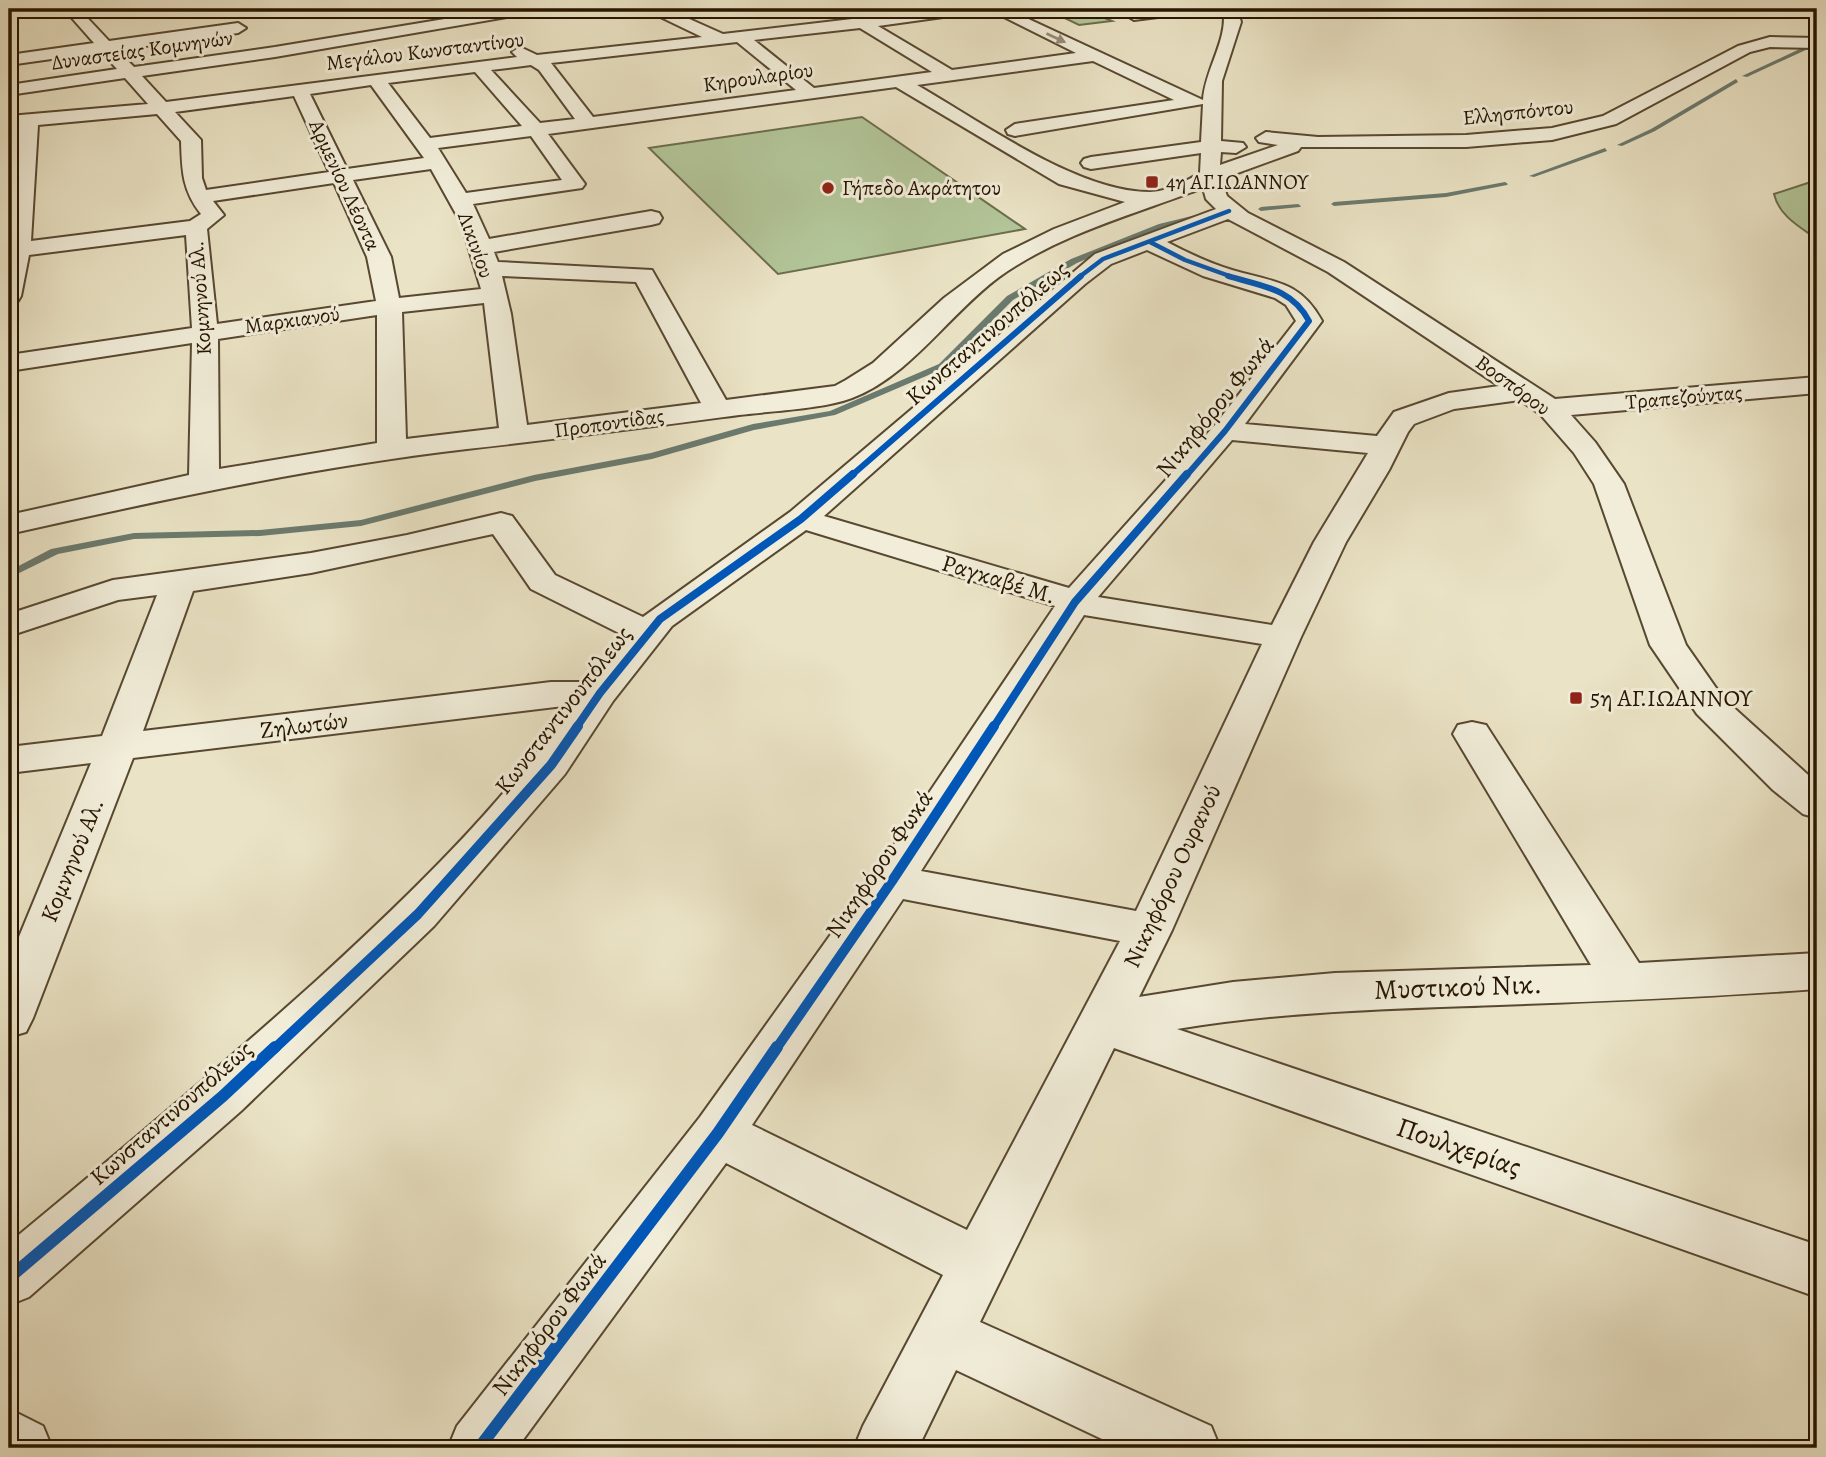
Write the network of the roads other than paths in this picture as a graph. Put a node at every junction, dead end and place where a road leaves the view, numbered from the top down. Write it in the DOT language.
graph roads {
  1 [pos="526,9"];
  2 [pos="655,9"];
  3 [pos="972,9"];
  4 [pos="995,9"];
  5 [pos="1190,9"];
  6 [pos="1230,9"];
  7 [pos="1127,12"];
  8 [pos="779,14"];
  9 [pos="218,15"];
  10 [pos="866,16"];
  11 [pos="75,19"];
  12 [pos="109,19"];
  13 [pos="383,19"];
  14 [pos="460,21"];
  15 [pos="1152,22"];
  16 [pos="238,28"];
  17 [pos="814,29"];
  18 [pos="406,30"];
  19 [pos="484,33"];
  20 [pos="375,36"];
  21 [pos="741,38"];
  22 [pos="721,40"];
  23 [pos="1817,43"];
  24 [pos="506,45"];
  25 [pos="105,47"];
  26 [pos="275,52"];
  27 [pos="1094,56"];
  28 [pos="9,60"];
  29 [pos="534,60"];
  30 [pos="479,66"];
  31 [pos="433,72"];
  32 [pos="129,74"];
  33 [pos="947,74"];
  34 [pos="301,76"];
  35 [pos="376,80"];
  36 [pos="898,81"];
  37 [pos="9,90"];
  38 [pos="810,93"];
  39 [pos="1202,102"];
  40 [pos="161,108"];
  41 [pos="19,121"];
  42 [pos="588,123"];
  43 [pos="536,130"];
  44 [pos="1212,141"];
  45 [pos="1318,143"];
  46 [pos="1291,147"];
  47 [pos="433,153"];
  48 [pos="1091,163"];
  49 [pos="340,176"];
  50 [pos="1155,184"];
  51 [pos="198,197"];
  52 [pos="1209,199"];
  53 [pos="459,200"];
  54 [pos="15,206"];
  55 [pos="651,218"];
  56 [pos="196,227"];
  57 [pos="1265,231"];
  58 [pos="1150,242"];
  59 [pos="19,249"];
  60 [pos="484,257"];
  61 [pos="493,295"];
  62 [pos="9,296"];
  63 [pos="389,306"];
  64 [pos="205,333"];
  65 [pos="9,363"];
  66 [pos="1817,385"];
  67 [pos="1539,399"];
  68 [pos="717,408"];
  69 [pos="1225,431"];
  70 [pos="514,435"];
  71 [pos="1385,446"];
  72 [pos="392,449"];
  73 [pos="204,481"];
  74 [pos="801,519"];
  75 [pos="9,524"];
  76 [pos="179,583"];
  77 [pos="1075,602"];
  78 [pos="9,625"];
  79 [pos="646,633"];
  80 [pos="1283,637"];
  81 [pos="600,693"];
  82 [pos="1472,734"];
  83 [pos="117,748"];
  84 [pos="9,760"];
  85 [pos="1817,804"];
  86 [pos="892,881"];
  87 [pos="1149,930"];
  88 [pos="1817,971"];
  89 [pos="1626,982"];
  90 [pos="9,1018"];
  91 [pos="1100,1023"];
  92 [pos="718,1133"];
  93 [pos="978,1264"];
  94 [pos="1817,1271"];
  95 [pos="9,1278"];
  96 [pos="942,1334"];
  97 [pos="9,1440"];
  98 [pos="21,1448"];
  99 [pos="479,1448"];
  100 [pos="885,1448"];
  101 [pos="1189,1448"];
  1 -- 14 [label="street, Δυναστείας Κομνηνών"];
  2 -- 22 [label="street"];
  3 -- 10 [label="street, Μεγάλου Κωνσταντίνου"];
  4 -- 27 [label="street, one-way"];
  5 -- 7 [label="street"];
  6 -- 39 [label="street"];
  7 -- 15 [label="street"];
  8 -- 17 [label="street"];
  9 -- 16 [label="street"];
  10 -- 17 [label="street, Μεγάλου Κωνσταντίνου"];
  10 -- 33 [label="street"];
  11 -- 12 [label="street"];
  11 -- 25 [label="street, Κομνηνού Αλ."];
  13 -- 18 [label="street"];
  14 -- 18 [label="street, Δυναστείας Κομνηνών"];
  14 -- 19 [label="street"];
  16 -- 25 [label="street"];
  16 -- 26 [label="street"];
  17 -- 21 [label="street, Μεγάλου Κωνσταντίνου"];
  18 -- 20 [label="street, Δυναστείας Κομνηνών"];
  20 -- 26 [label="street, Δυναστείας Κομνηνών"];
  20 -- 31 [label="street"];
  21 -- 22 [label="street, Μεγάλου Κωνσταντίνου"];
  21 -- 38 [label="street"];
  22 -- 29 [label="street, Μεγάλου Κωνσταντίνου"];
  23 -- 45 [label="street, Ελλησπόντου"];
  24 -- 29 [label="street"];
  25 -- 28 [label="street"];
  25 -- 32 [label="street, Κομνηνού Αλ."];
  26 -- 32 [label="street, Δυναστείας Κομνηνών"];
  26 -- 34 [label="street"];
  27 -- 33 [label="street, Κηρουλαρίου"];
  27 -- 39 [label="street"];
  29 -- 30 [label="street, Μεγάλου Κωνσταντίνου"];
  29 -- 42 [label="street"];
  30 -- 31 [label="street, Μεγάλου Κωνσταντίνου"];
  30 -- 43 [label="street"];
  31 -- 35 [label="street, Μεγάλου Κωνσταντίνου"];
  32 -- 37 [label="street, Δυναστείας Κομνηνών"];
  32 -- 40 [label="street, Κομνηνού Αλ."];
  33 -- 36 [label="street, Κηρουλαρίου"];
  34 -- 35 [label="street, Μεγάλου Κωνσταντίνου"];
  34 -- 40 [label="street, Μεγάλου Κωνσταντίνου"];
  34 -- 49 [label="street, Αρμενίου Λέοντα"];
  35 -- 47 [label="street, Λικινίου"];
  36 -- 38 [label="street, Κηρουλαρίου"];
  36 -- 50 [label="street"];
  38 -- 42 [label="street, Κηρουλαρίου"];
  39 -- 44 [label="street"];
  39 -- 48 [label="street"];
  40 -- 41 [label="street, Μεγάλου Κωνσταντίνου"];
  40 -- 51 [label="street, Κομνηνού Αλ."];
  41 -- 54 [label="street"];
  42 -- 43 [label="street, Κηρουλαρίου"];
  43 -- 47 [label="street, Κηρουλαρίου"];
  43 -- 53 [label="street"];
  44 -- 45 [label="street, Ελλησπόντου"];
  44 -- 46 [label="street, Ελλησπόντου"];
  44 -- 48 [label="street"];
  44 -- 52 [label="street"];
  45 -- 46 [label="street, Ελλησπόντου"];
  46 -- 52 [label="street, Κωνσταντινουπόλεως"];
  47 -- 49 [label="street, Κηρουλαρίου"];
  47 -- 53 [label="street, Λικινίου"];
  48 -- 50 [label="street"];
  49 -- 51 [label="street, Κηρουλαρίου"];
  49 -- 63 [label="street, Αρμενίου Λέοντα"];
  50 -- 52 [label="street, Προποντίδας"];
  50 -- 68 [label="street, Προποντίδας"];
  51 -- 56 [label="street, Κομνηνού Αλ."];
  52 -- 57 [label="street, Βοσπόρου"];
  52 -- 57 [label="street"];
  52 -- 58 [label="street, Κωνσταντινουπόλεως"];
  53 -- 60 [label="street, Λικινίου"];
  54 -- 59 [label="street"];
  55 -- 60 [label="street"];
  56 -- 59 [label="street"];
  56 -- 64 [label="street, Κομνηνού Αλ."];
  57 -- 67 [label="street, Βοσπόρου"];
  58 -- 69 [label="street, Νικηφόρου Φωκά"];
  58 -- 74 [label="street, Κωνσταντινουπόλεως"];
  59 -- 62 [label="street"];
  60 -- 61 [label="street, Λικινίου"];
  60 -- 68 [label="street"];
  61 -- 63 [label="street, Μαρκιανού"];
  61 -- 70 [label="street, Λικινίου"];
  63 -- 64 [label="street, Μαρκιανού"];
  63 -- 72 [label="street, Αρμενίου Λέοντα"];
  64 -- 65 [label="street, Μαρκιανού"];
  64 -- 73 [label="street, Κομνηνού Αλ."];
  66 -- 67 [label="street, Τραπεζούντας"];
  67 -- 71 [label="street, Νικηφόρου Ουρανού"];
  67 -- 85 [label="street, Βοσπόρου"];
  68 -- 70 [label="street, Προποντίδας"];
  69 -- 71 [label="street"];
  69 -- 77 [label="street, Νικηφόρου Φωκά"];
  70 -- 72 [label="street, Προποντίδας"];
  71 -- 80 [label="street, Νικηφόρου Ουρανού"];
  72 -- 73 [label="street, Προποντίδας"];
  73 -- 75 [label="street, Προποντίδας"];
  74 -- 77 [label="street, Ραγκαβέ Μ."];
  74 -- 79 [label="street, Κωνσταντινουπόλεως"];
  76 -- 78 [label="street"];
  76 -- 79 [label="street"];
  76 -- 83 [label="street, Κομνηνού Αλ."];
  77 -- 80 [label="street, Ραγκαβέ Μ."];
  77 -- 86 [label="street, Νικηφόρου Φωκά"];
  79 -- 81 [label="street, Κωνσταντινουπόλεως"];
  80 -- 87 [label="street, Νικηφόρου Ουρανού"];
  81 -- 83 [label="street, Ζηλωτών"];
  81 -- 95 [label="street, Κωνσταντινουπόλεως"];
  82 -- 89 [label="street"];
  83 -- 84 [label="street, Ζηλωτών"];
  83 -- 90 [label="street, Κομνηνού Αλ."];
  86 -- 87 [label="street"];
  86 -- 92 [label="street, Νικηφόρου Φωκά"];
  87 -- 91 [label="street, Νικηφόρου Ουρανού"];
  88 -- 89 [label="street, Μυστικού Νικ."];
  89 -- 91 [label="street, Μυστικού Νικ."];
  91 -- 93 [label="street, Νικηφόρου Ουρανού"];
  91 -- 94 [label="street, Πουλχερίας"];
  92 -- 93 [label="street"];
  92 -- 99 [label="street, Νικηφόρου Φωκά"];
  93 -- 96 [label="street, Νικηφόρου Ουρανού"];
  96 -- 100 [label="street, Νικηφόρου Ουρανού"];
  96 -- 101 [label="street"];
  97 -- 98 [label="street"];
}
